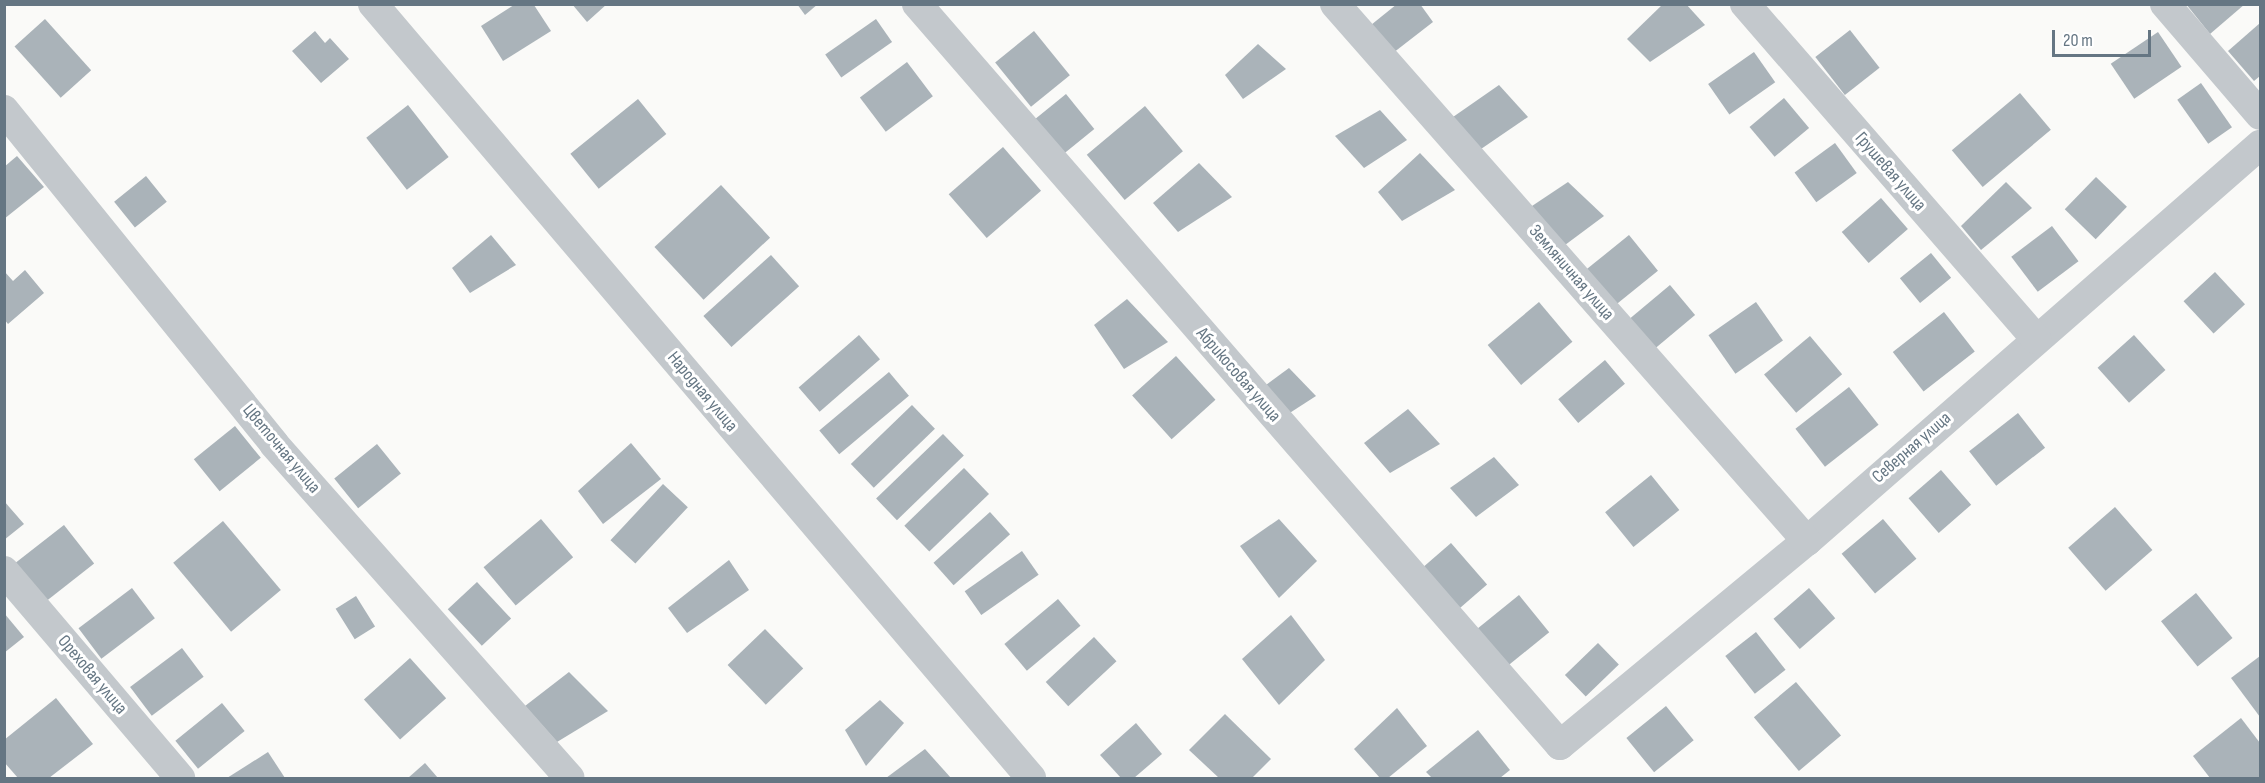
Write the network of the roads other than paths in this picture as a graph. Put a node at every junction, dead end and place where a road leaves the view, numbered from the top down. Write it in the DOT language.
graph roads {
  1 [pos="373,4"];
  2 [pos="917,4"];
  3 [pos="1335,4"];
  4 [pos="1745,4"];
  5 [pos="2165,4"];
  6 [pos="4,110"];
  7 [pos="2260,115"];
  8 [pos="2260,146"];
  9 [pos="2036,339"];
  10 [pos="1807,541"];
  11 [pos="4,571"];
  12 [pos="1560,745"];
  13 [pos="180,778"];
  14 [pos="569,778"];
  15 [pos="1031,778"];
  1 -- 15 [label="street, Народная улица"];
  2 -- 12 [label="street, Абрикосовая улица"];
  3 -- 10 [label="street, Земляничная улица"];
  4 -- 9 [label="street, Грушевая улица"];
  5 -- 7 [label="street"];
  6 -- 14 [label="street, Цветочная улица"];
  8 -- 9 [label="street, Северная улица"];
  9 -- 10 [label="street, Северная улица"];
  10 -- 12 [label="street, Северная улица"];
  11 -- 13 [label="street, Ореховая улица"];
}
